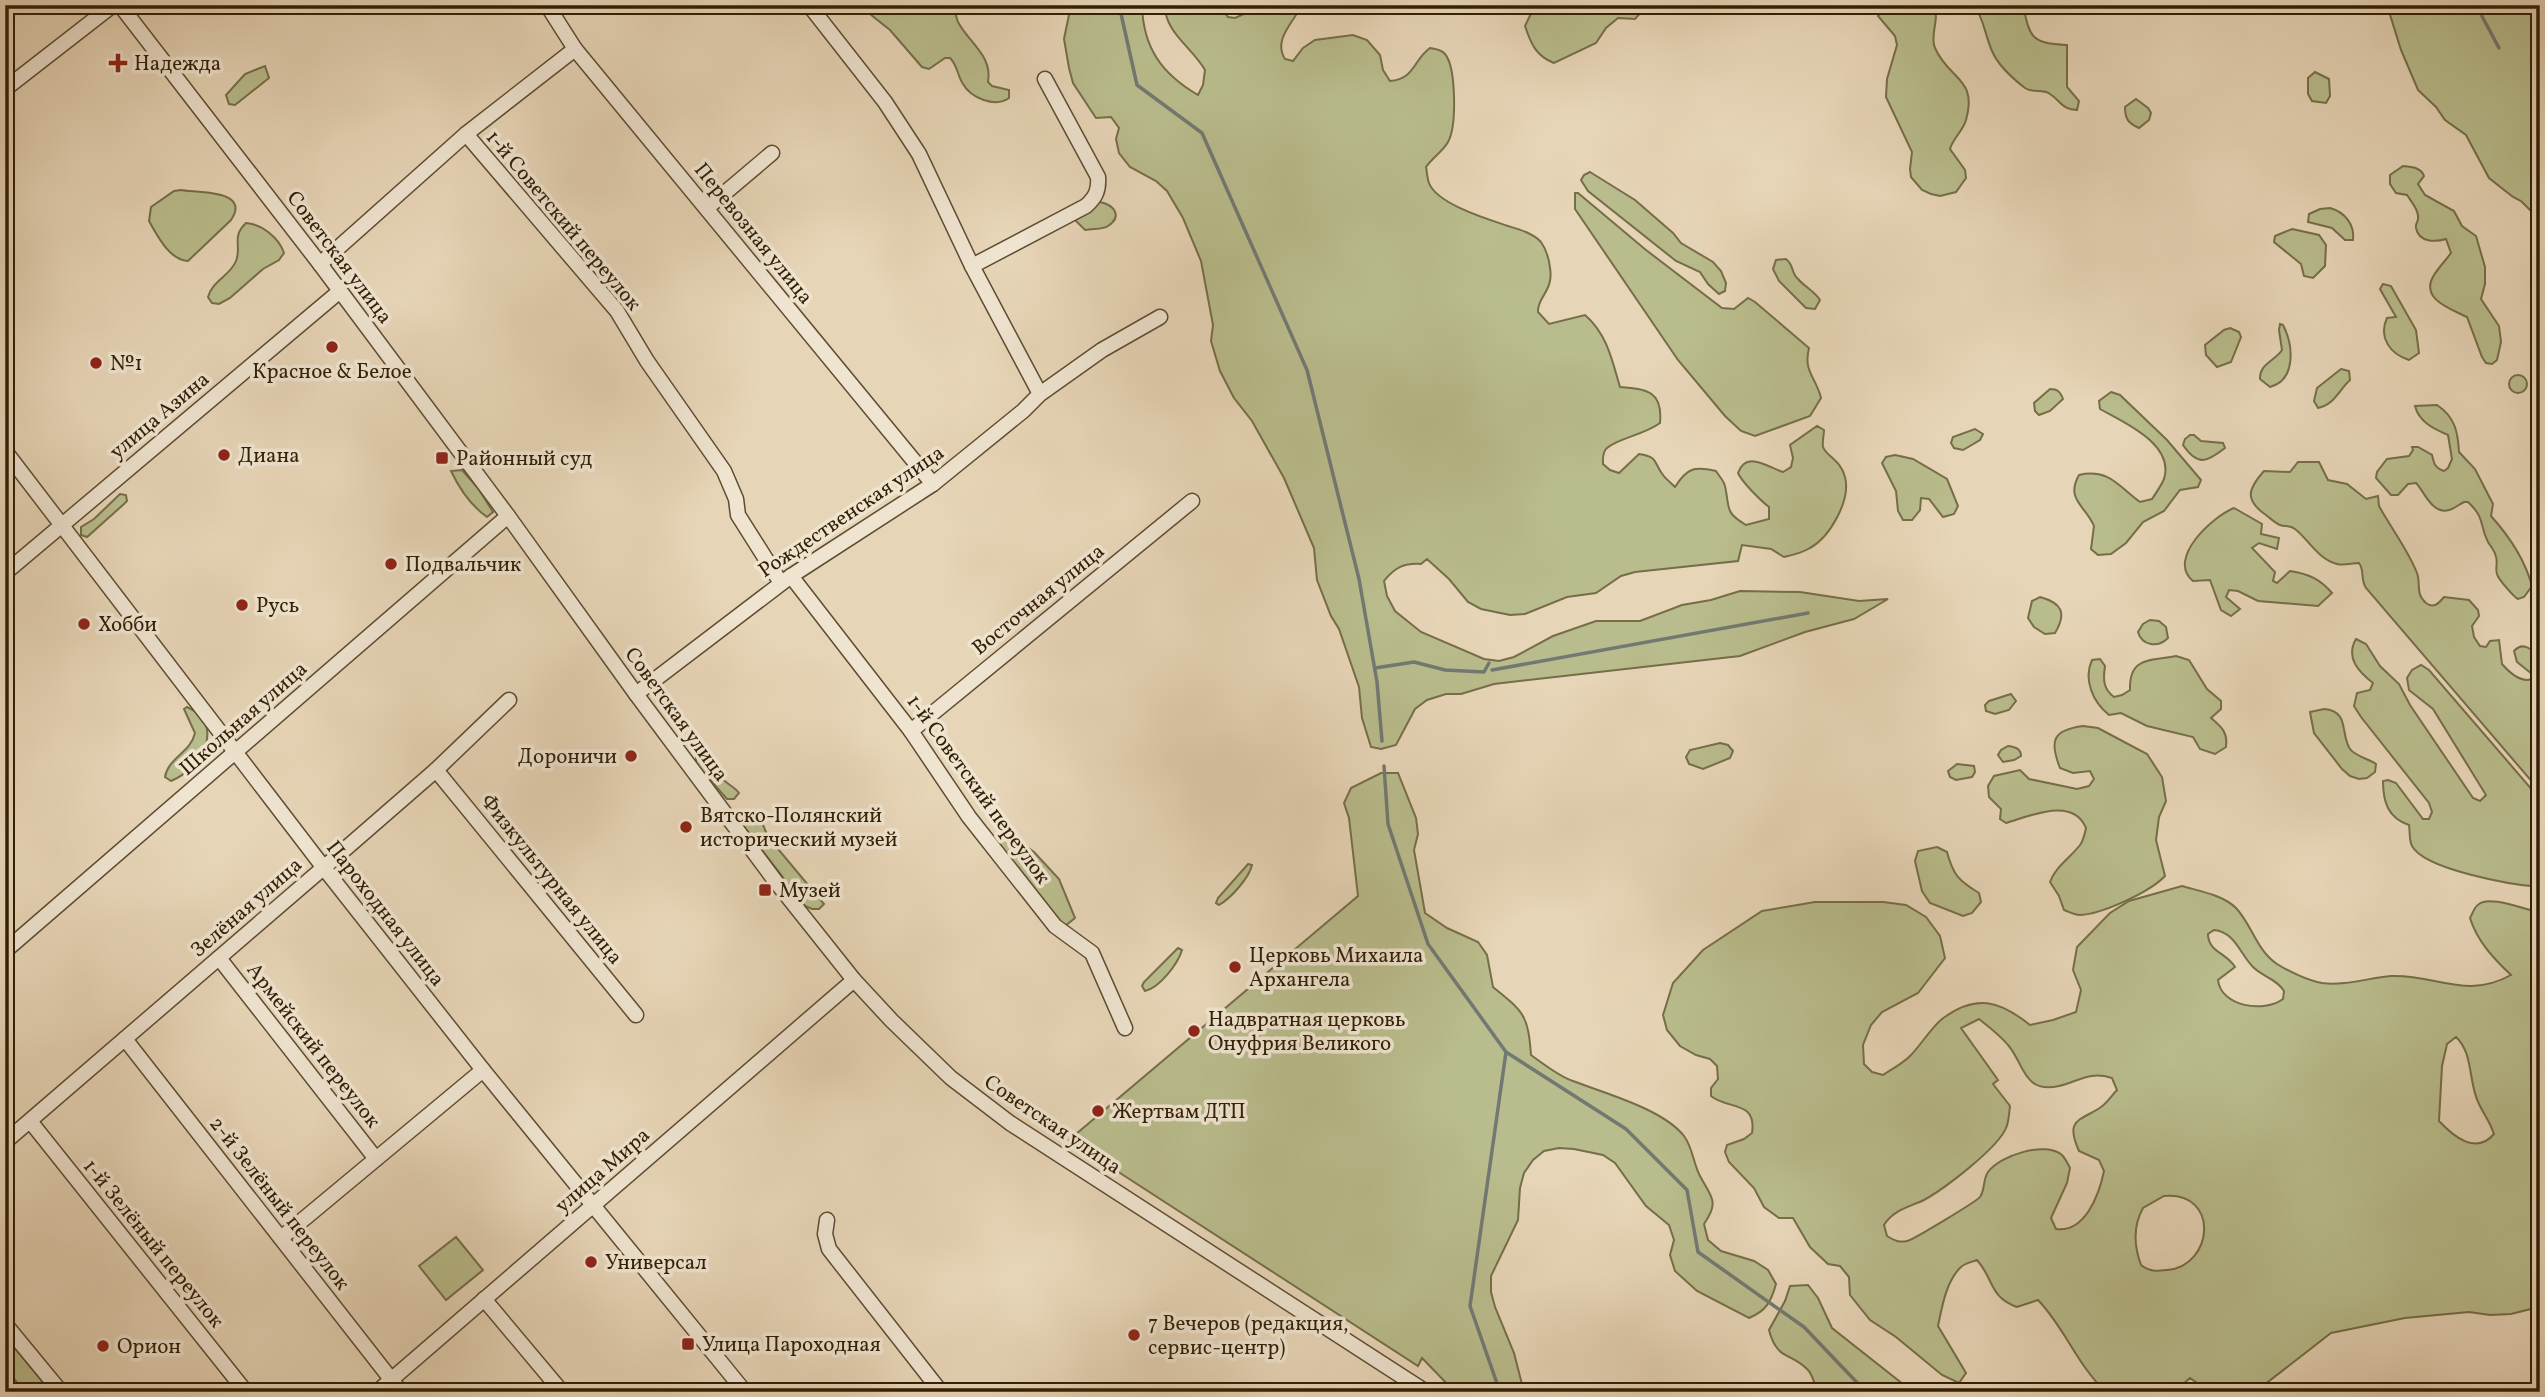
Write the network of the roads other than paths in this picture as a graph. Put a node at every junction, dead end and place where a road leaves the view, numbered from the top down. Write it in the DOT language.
graph roads {
  1 [pos="113,5"];
  2 [pos="120,5"];
  3 [pos="548,5"];
  4 [pos="808,5"];
  5 [pos="575,49"];
  6 [pos="1045,79"];
  7 [pos="5,89"];
  8 [pos="466,134"];
  9 [pos="772,153"];
  10 [pos="707,208"];
  11 [pos="320,264"];
  12 [pos="972,266"];
  13 [pos="340,291"];
  14 [pos="1160,317"];
  15 [pos="1040,394"];
  16 [pos="5,451"];
  17 [pos="933,485"];
  18 [pos="1192,500"];
  19 [pos="509,516"];
  20 [pos="60,525"];
  21 [pos="5,573"];
  22 [pos="786,579"];
  23 [pos="636,694"];
  24 [pos="509,700"];
  25 [pos="911,730"];
  26 [pos="236,751"];
  27 [pos="436,770"];
  28 [pos="324,868"];
  29 [pos="5,951"];
  30 [pos="219,958"];
  31 [pos="855,980"];
  32 [pos="636,1015"];
  33 [pos="1125,1028"];
  34 [pos="125,1039"];
  35 [pos="483,1070"];
  36 [pos="30,1121"];
  37 [pos="5,1142"];
  38 [pos="376,1159"];
  39 [pos="593,1206"];
  40 [pos="827,1220"];
  41 [pos="281,1238"];
  42 [pos="484,1299"];
  43 [pos="5,1324"];
  44 [pos="392,1379"];
  45 [pos="61,1392"];
  46 [pos="246,1392"];
  47 [pos="377,1392"];
  48 [pos="401,1392"];
  49 [pos="562,1392"];
  50 [pos="745,1392"];
  51 [pos="941,1392"];
  52 [pos="1426,1392"];
  1 -- 7 [label="street"];
  2 -- 11 [label="street, Советская улица"];
  3 -- 5 [label="street, Перевозная улица"];
  4 -- 12 [label="street"];
  5 -- 8 [label="street"];
  5 -- 10 [label="street, Перевозная улица"];
  6 -- 12 [label="street"];
  8 -- 11 [label="street"];
  8 -- 22 [label="street, 1-й Советский переулок"];
  9 -- 10 [label="street"];
  10 -- 17 [label="street, Перевозная улица"];
  11 -- 13 [label="street, Советская улица"];
  12 -- 15 [label="street"];
  13 -- 19 [label="street, Советская улица"];
  13 -- 20 [label="street, улица Азина"];
  14 -- 15 [label="street, Рождественская улица"];
  15 -- 17 [label="street, Рождественская улица"];
  16 -- 20 [label="street, Пароходная улица"];
  17 -- 22 [label="street, Рождественская улица"];
  18 -- 25 [label="street, Восточная улица"];
  19 -- 23 [label="street, Советская улица"];
  19 -- 26 [label="street, Школьная улица"];
  20 -- 21 [label="street, улица Азина"];
  20 -- 26 [label="street, Пароходная улица"];
  22 -- 23 [label="street, Рождественская улица"];
  22 -- 25 [label="street, 1-й Советский переулок"];
  23 -- 31 [label="street, Советская улица"];
  24 -- 27 [label="street, Зелёная улица"];
  25 -- 33 [label="street, 1-й Советский переулок"];
  26 -- 28 [label="street, Пароходная улица"];
  26 -- 29 [label="street, Школьная улица"];
  27 -- 28 [label="street, Зелёная улица"];
  27 -- 32 [label="street, Физкультурная улица"];
  28 -- 30 [label="street, Зелёная улица"];
  28 -- 35 [label="street, Пароходная улица"];
  30 -- 34 [label="street, Зелёная улица"];
  30 -- 38 [label="street, Армейский переулок"];
  31 -- 39 [label="street, улица Мира"];
  31 -- 52 [label="street, Советская улица"];
  34 -- 36 [label="street, Зелёная улица"];
  34 -- 41 [label="street, 2-й Зелёный переулок"];
  35 -- 38 [label="street, Армейский переулок"];
  35 -- 39 [label="street, Пароходная улица"];
  36 -- 37 [label="street, Зелёная улица"];
  36 -- 46 [label="street, 1-й Зелёный переулок"];
  38 -- 41 [label="street, Армейский переулок"];
  39 -- 42 [label="street, улица Мира"];
  39 -- 50 [label="street, Пароходная улица"];
  40 -- 51 [label="street"];
  41 -- 44 [label="street, 2-й Зелёный переулок"];
  42 -- 44 [label="street, улица Мира"];
  42 -- 49 [label="street"];
  43 -- 45 [label="street"];
  44 -- 47 [label="street, улица Мира"];
  44 -- 48 [label="street, 2-й Зелёный переулок"];
}
